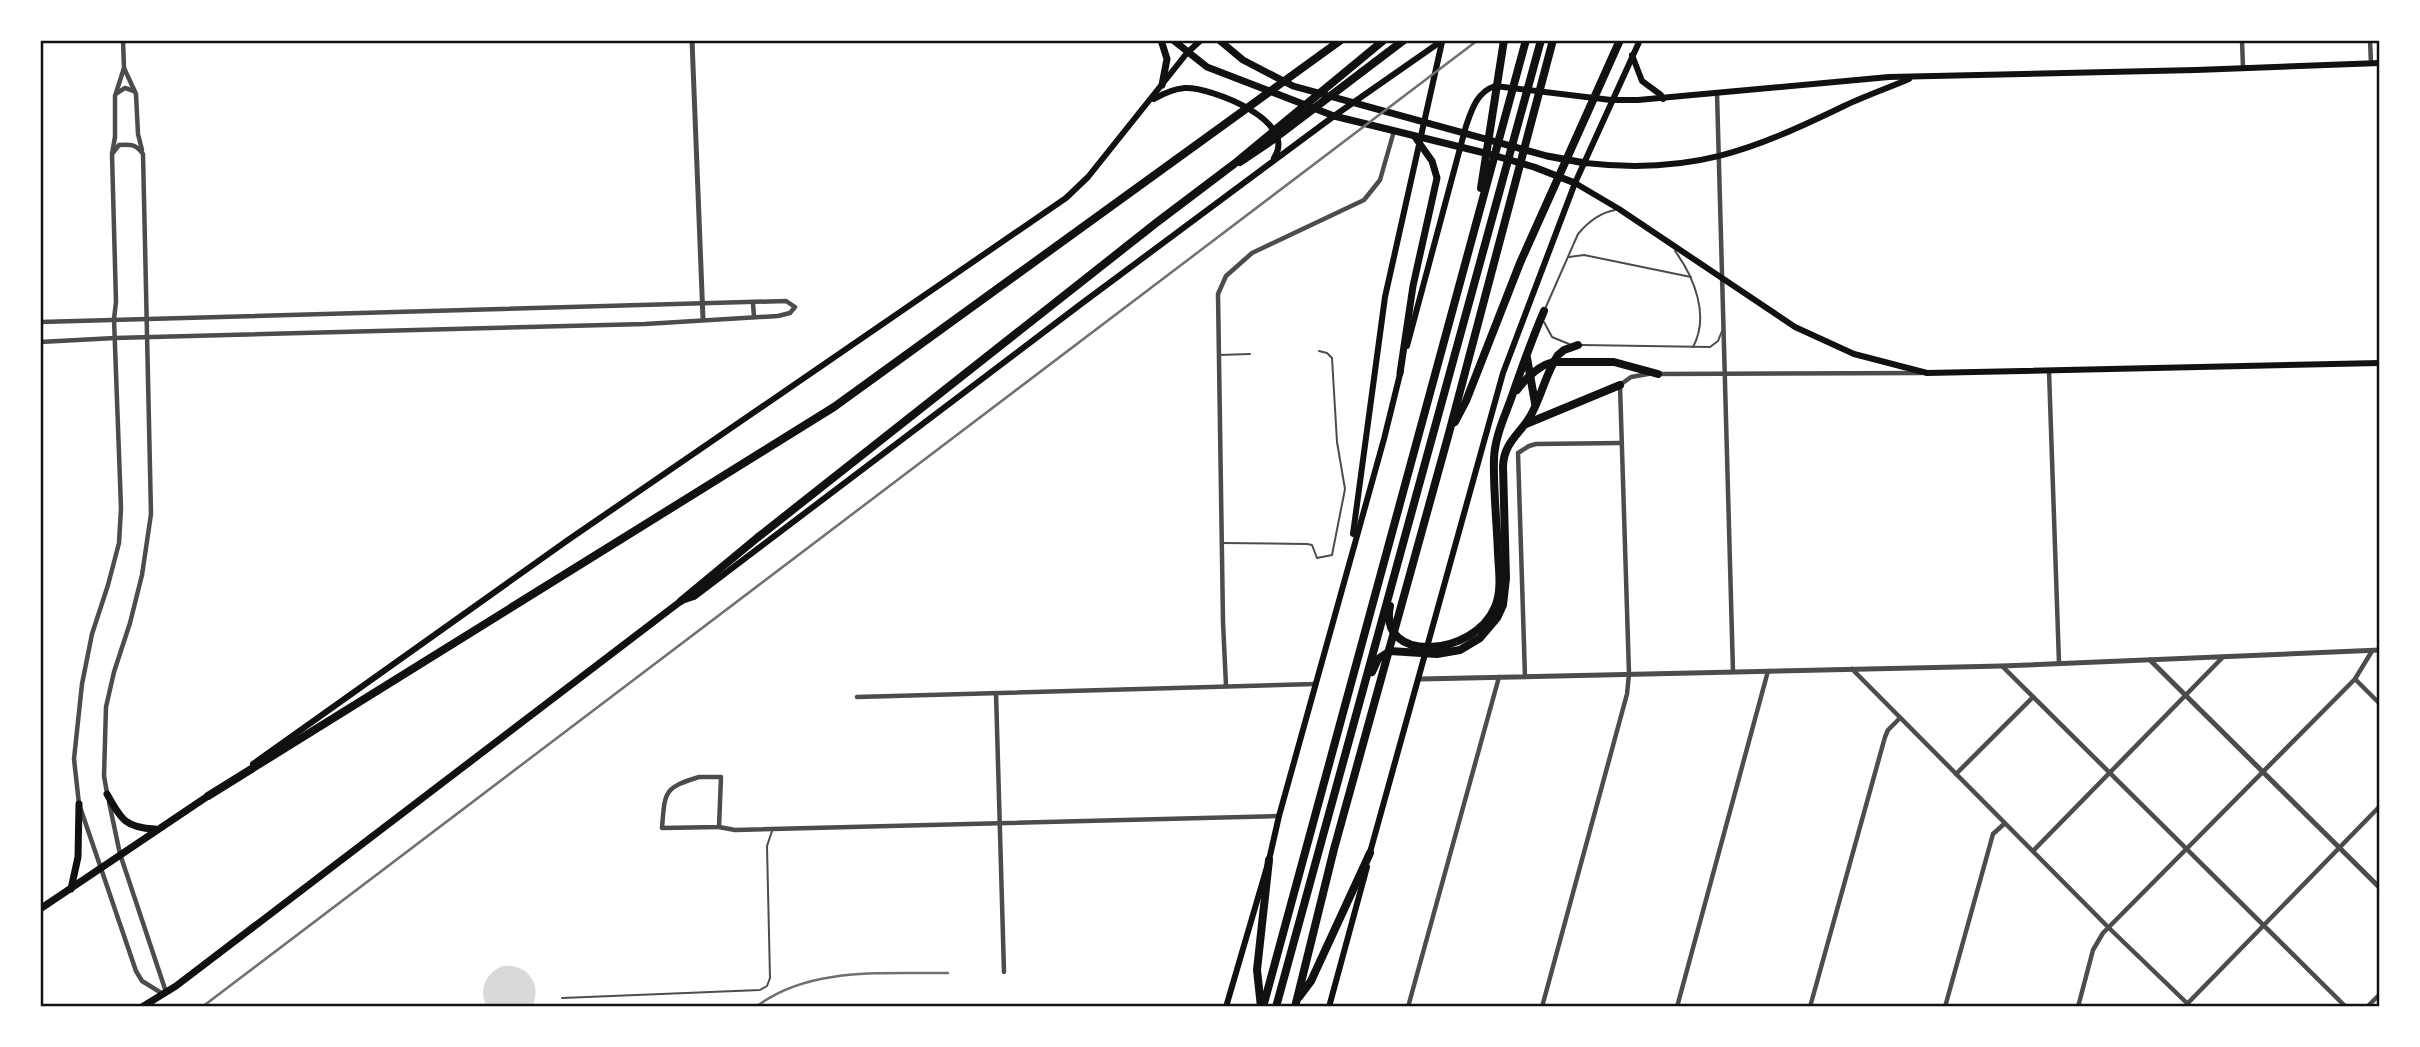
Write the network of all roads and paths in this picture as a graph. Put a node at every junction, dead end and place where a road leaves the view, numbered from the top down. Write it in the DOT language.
graph roads {
  1 [pos="123,40"];
  2 [pos="692,40"];
  3 [pos="1161,40"];
  4 [pos="1173,40"];
  5 [pos="1201,40"];
  6 [pos="1219,40"];
  7 [pos="1384,40"];
  8 [pos="1404,40"];
  9 [pos="1443,40"];
  10 [pos="1504,40"];
  11 [pos="1526,40"];
  12 [pos="1541,40"];
  13 [pos="1553,40"];
  14 [pos="1620,40"];
  15 [pos="1640,40"];
  16 [pos="2242,40"];
  17 [pos="2370,40"];
  18 [pos="1338,42"];
  19 [pos="1187,53"];
  20 [pos="1632,55"];
  21 [pos="2371,63"];
  22 [pos="2380,63"];
  23 [pos="124,68"];
  24 [pos="2243,68"];
  25 [pos="1913,77"];
  26 [pos="1162,85"];
  27 [pos="1717,93"];
  28 [pos="136,94"];
  29 [pos="114,96"];
  30 [pos="1663,99"];
  31 [pos="1611,100"];
  32 [pos="1147,104"];
  33 [pos="1352,104"];
  34 [pos="1334,116"];
  35 [pos="1394,131"];
  36 [pos="1415,136"];
  37 [pos="143,154"];
  38 [pos="112,155"];
  39 [pos="1718,158"];
  40 [pos="1271,163"];
  41 [pos="1585,163"];
  42 [pos="1234,164"];
  43 [pos="1575,183"];
  44 [pos="1619,209"];
  45 [pos="1476,225"];
  46 [pos="1670,243"];
  47 [pos="1568,257"];
  48 [pos="1691,277"];
  49 [pos="1722,278"];
  50 [pos="751,303"];
  51 [pos="703,304"];
  52 [pos="1544,311"];
  53 [pos="751,317"];
  54 [pos="148,318"];
  55 [pos="114,319"];
  56 [pos="703,319"];
  57 [pos="40,322"];
  58 [pos="1723,328"];
  59 [pos="146,337"];
  60 [pos="115,338"];
  61 [pos="40,342"];
  62 [pos="1578,345"];
  63 [pos="1692,348"];
  64 [pos="1319,351"];
  65 [pos="1527,351"];
  66 [pos="1250,354"];
  67 [pos="1219,355"];
  68 [pos="1553,362"];
  69 [pos="2380,363"];
  70 [pos="2049,371"];
  71 [pos="1400,373"];
  72 [pos="1724,373"];
  73 [pos="1927,373"];
  74 [pos="1658,374"];
  75 [pos="1530,375"];
  76 [pos="1620,386"];
  77 [pos="1513,395"];
  78 [pos="1535,407"];
  79 [pos="1524,425"];
  80 [pos="1449,433"];
  81 [pos="1621,443"];
  82 [pos="1221,543"];
  83 [pos="1403,545"];
  84 [pos="1350,557"];
  85 [pos="1503,578"];
  86 [pos="681,601"];
  87 [pos="2380,650"];
  88 [pos="2372,651"];
  89 [pos="2224,657"];
  90 [pos="2150,660"];
  91 [pos="2059,663"];
  92 [pos="2002,666"];
  93 [pos="1851,668"];
  94 [pos="1768,671"];
  95 [pos="1733,672"];
  96 [pos="1629,674"];
  97 [pos="1499,677"];
  98 [pos="1525,677"];
  99 [pos="1420,679"];
  100 [pos="2355,679"];
  101 [pos="1316,684"];
  102 [pos="1226,686"];
  103 [pos="996,693"];
  104 [pos="2185,696"];
  105 [pos="857,697"];
  106 [pos="2033,697"];
  107 [pos="2380,704"];
  108 [pos="1899,719"];
  109 [pos="1345,754"];
  110 [pos="2263,772"];
  111 [pos="1956,774"];
  112 [pos="2110,775"];
  113 [pos="107,794"];
  114 [pos="208,796"];
  115 [pos="79,804"];
  116 [pos="2380,806"];
  117 [pos="1279,816"];
  118 [pos="1000,822"];
  119 [pos="2004,824"];
  120 [pos="719,827"];
  121 [pos="778,828"];
  122 [pos="156,830"];
  123 [pos="2339,848"];
  124 [pos="2187,850"];
  125 [pos="2033,851"];
  126 [pos="1370,853"];
  127 [pos="120,854"];
  128 [pos="1269,860"];
  129 [pos="102,867"];
  130 [pos="2380,888"];
  131 [pos="71,889"];
  132 [pos="40,909"];
  133 [pos="2263,926"];
  134 [pos="2109,928"];
  135 [pos="1004,972"];
  136 [pos="164,993"];
  137 [pos="2380,993"];
  138 [pos="562,998"];
  139 [pos="1296,1003"];
  140 [pos="2189,1005"];
  141 [pos="142,1007"];
  142 [pos="1226,1007"];
  143 [pos="1262,1007"];
  144 [pos="1276,1007"];
  145 [pos="1329,1007"];
  146 [pos="1408,1007"];
  147 [pos="1542,1007"];
  148 [pos="1677,1007"];
  149 [pos="1810,1007"];
  150 [pos="1945,1007"];
  151 [pos="2078,1007"];
  152 [pos="2346,1007"];
  153 [pos="2367,1007"];
  1 -- 23 [label="street"];
  2 -- 51 [label="street"];
  3 -- 26 [label="main road"];
  4 -- 19 [label="main road"];
  5 -- 19 [label="main road"];
  6 -- 33 [label="main road"];
  7 -- 42 [label="highway"];
  8 -- 42 [label="highway"];
  9 -- 33 [label="main road"];
  9 -- 84 [label="main road"];
  10 -- 45 [label="highway"];
  11 -- 45 [label="highway"];
  12 -- 83 [label="highway"];
  13 -- 80 [label="highway"];
  14 -- 80 [label="highway"];
  15 -- 20 [label="main road"];
  16 -- 24 [label="street"];
  17 -- 21 [label="street"];
  18 -- 114 [label="highway"];
  19 -- 26 [label="main road"];
  19 -- 34 [label="main road"];
  20 -- 30 [label="main road"];
  20 -- 31 [label="main road"];
  21 -- 22 [label="main road"];
  21 -- 24 [label="main road"];
  23 -- 28 [label="street"];
  23 -- 29 [label="street"];
  24 -- 25 [label="main road"];
  25 -- 27 [label="main road"];
  25 -- 39 [label="main road"];
  26 -- 32 [label="main road"];
  27 -- 30 [label="main road"];
  27 -- 39 [label="street"];
  28 -- 29 [label="street"];
  28 -- 37 [label="street"];
  29 -- 38 [label="street"];
  30 -- 31 [label="main road"];
  31 -- 41 [label="main road"];
  31 -- 71 [label="main road"];
  32 -- 40 [label="main road"];
  32 -- 114 [label="main road"];
  33 -- 34 [label="main road"];
  33 -- 41 [label="main road"];
  34 -- 35 [label="main road"];
  34 -- 40 [label="main road"];
  35 -- 36 [label="main road"];
  35 -- 67 [label="street"];
  36 -- 43 [label="main road"];
  36 -- 71 [label="main road"];
  37 -- 38 [label="street"];
  37 -- 54 [label="street"];
  38 -- 55 [label="street"];
  39 -- 41 [label="main road"];
  39 -- 49 [label="street"];
  40 -- 86 [label="main road"];
  41 -- 43 [label="main road"];
  42 -- 86 [label="highway"];
  43 -- 44 [label="main road"];
  43 -- 99 [label="main road"];
  44 -- 46 [label="main road"];
  44 -- 47 [label="lane"];
  45 -- 143 [label="highway"];
  46 -- 48 [label="lane"];
  46 -- 49 [label="main road"];
  47 -- 48 [label="lane"];
  47 -- 52 [label="lane"];
  48 -- 63 [label="lane"];
  49 -- 58 [label="street"];
  49 -- 73 [label="main road"];
  50 -- 51 [label="street"];
  50 -- 53 [label="street"];
  50 -- 53 [label="street"];
  51 -- 54 [label="street"];
  51 -- 56 [label="street"];
  52 -- 62 [label="lane"];
  52 -- 65 [label="highway"];
  53 -- 56 [label="street"];
  54 -- 55 [label="street"];
  54 -- 59 [label="street"];
  55 -- 57 [label="street"];
  55 -- 60 [label="street"];
  56 -- 59 [label="street"];
  58 -- 63 [label="lane"];
  58 -- 72 [label="street"];
  59 -- 60 [label="street"];
  59 -- 113 [label="street"];
  60 -- 61 [label="street"];
  60 -- 115 [label="street"];
  62 -- 63 [label="lane"];
  62 -- 68 [label="highway"];
  64 -- 82 [label="lane"];
  65 -- 75 [label="highway"];
  65 -- 77 [label="highway"];
  66 -- 67 [label="lane"];
  67 -- 82 [label="street"];
  68 -- 74 [label="highway"];
  68 -- 75 [label="highway"];
  68 -- 78 [label="highway"];
  69 -- 70 [label="main road"];
  70 -- 73 [label="main road"];
  70 -- 91 [label="street"];
  71 -- 84 [label="main road"];
  72 -- 73 [label="street"];
  72 -- 74 [label="street"];
  72 -- 95 [label="street"];
  74 -- 76 [label="street"];
  75 -- 77 [label="highway"];
  75 -- 78 [label="highway"];
  76 -- 79 [label="highway"];
  76 -- 81 [label="street"];
  77 -- 85 [label="highway"];
  78 -- 79 [label="highway"];
  79 -- 85 [label="highway"];
  80 -- 139 [label="highway"];
  81 -- 96 [label="street"];
  81 -- 98 [label="street"];
  82 -- 102 [label="street"];
  83 -- 85 [label="highway"];
  83 -- 109 [label="highway"];
  84 -- 101 [label="main road"];
  85 -- 109 [label="highway"];
  86 -- 136 [label="main road"];
  87 -- 88 [label="street"];
  88 -- 89 [label="street"];
  88 -- 100 [label="street"];
  89 -- 90 [label="street"];
  89 -- 104 [label="street"];
  90 -- 91 [label="street"];
  90 -- 104 [label="street"];
  91 -- 92 [label="street"];
  92 -- 93 [label="street"];
  92 -- 106 [label="street"];
  93 -- 94 [label="street"];
  93 -- 108 [label="street"];
  94 -- 95 [label="street"];
  94 -- 148 [label="street"];
  95 -- 96 [label="street"];
  96 -- 98 [label="street"];
  96 -- 147 [label="street"];
  97 -- 98 [label="street"];
  97 -- 99 [label="street"];
  97 -- 146 [label="street"];
  99 -- 126 [label="main road"];
  100 -- 107 [label="street"];
  100 -- 110 [label="street"];
  101 -- 102 [label="street"];
  101 -- 117 [label="main road"];
  102 -- 103 [label="street"];
  103 -- 105 [label="street"];
  103 -- 118 [label="street"];
  104 -- 110 [label="street"];
  104 -- 112 [label="street"];
  106 -- 111 [label="street"];
  106 -- 112 [label="street"];
  108 -- 111 [label="street"];
  108 -- 149 [label="street"];
  109 -- 144 [label="highway"];
  110 -- 123 [label="street"];
  110 -- 124 [label="street"];
  111 -- 119 [label="street"];
  112 -- 124 [label="street"];
  112 -- 125 [label="street"];
  113 -- 122 [label="main road"];
  113 -- 127 [label="street"];
  114 -- 122 [label="main road"];
  115 -- 129 [label="street"];
  115 -- 131 [label="main road"];
  116 -- 123 [label="street"];
  117 -- 118 [label="street"];
  117 -- 128 [label="main road"];
  118 -- 121 [label="street"];
  118 -- 135 [label="street"];
  119 -- 125 [label="street"];
  119 -- 150 [label="street"];
  120 -- 120 [label="street"];
  120 -- 121 [label="street"];
  121 -- 138 [label="lane"];
  122 -- 127 [label="main road"];
  123 -- 130 [label="street"];
  123 -- 133 [label="street"];
  124 -- 133 [label="street"];
  124 -- 134 [label="street"];
  125 -- 134 [label="street"];
  126 -- 139 [label="highway"];
  126 -- 145 [label="main road"];
  127 -- 129 [label="main road"];
  127 -- 136 [label="street"];
  128 -- 142 [label="main road"];
  128 -- 143 [label="highway"];
  129 -- 131 [label="main road"];
  129 -- 136 [label="street"];
  131 -- 132 [label="main road"];
  133 -- 140 [label="street"];
  133 -- 152 [label="street"];
  134 -- 140 [label="street"];
  134 -- 151 [label="street"];
  136 -- 141 [label="main road"];
  137 -- 153 [label="street"];
}
